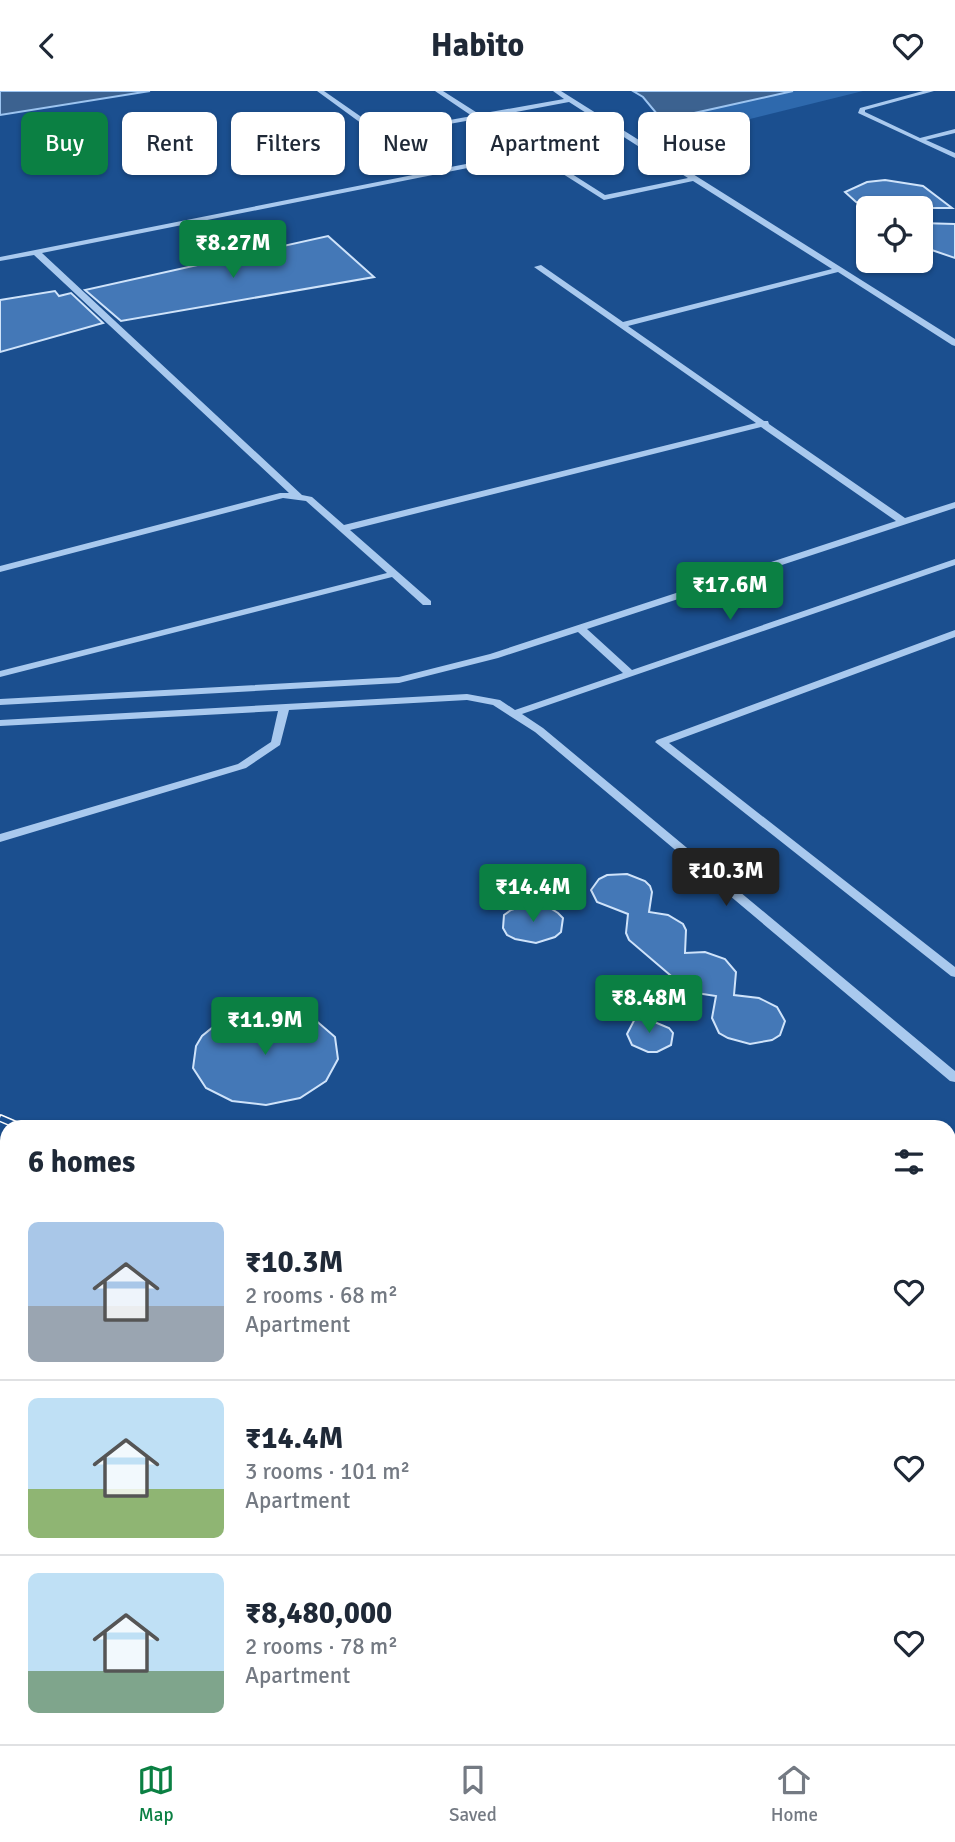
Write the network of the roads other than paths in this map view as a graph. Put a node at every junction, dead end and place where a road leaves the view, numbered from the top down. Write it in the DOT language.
graph roads {
  1 [pos="320,91"];
  2 [pos="438,91"];
  3 [pos="556,91"];
  4 [pos="931,91"];
  5 [pos="570,100"];
  6 [pos="470,112"];
  7 [pos="504,112"];
  8 [pos="359,118"];
  9 [pos="955,131"];
  10 [pos="919,140"];
  11 [pos="955,156"];
  12 [pos="424,175"];
  13 [pos="568,175"];
  14 [pos="692,179"];
  15 [pos="36,252"];
  16 [pos="0,259"];
  17 [pos="538,267"];
  18 [pos="837,270"];
  19 [pos="622,325"];
  20 [pos="955,343"];
  21 [pos="765,423"];
  22 [pos="298,496"];
  23 [pos="955,505"];
  24 [pos="904,522"];
  25 [pos="341,529"];
  26 [pos="955,562"];
  27 [pos="0,569"];
  28 [pos="394,574"];
  29 [pos="427,603"];
  30 [pos="580,628"];
  31 [pos="955,633"];
  32 [pos="629,673"];
  33 [pos="0,674"];
  34 [pos="0,702"];
  35 [pos="284,707"];
  36 [pos="516,713"];
  37 [pos="0,723"];
  38 [pos="0,838"];
  39 [pos="954,971"];
  40 [pos="955,1078"];
  1 -- 8 [label="street"];
  2 -- 6 [label="street"];
  3 -- 5 [label="street"];
  4 -- 10 [label="street"];
  5 -- 7 [label="street"];
  5 -- 14 [label="street"];
  9 -- 10 [label="street"];
  10 -- 11 [label="street"];
  12 -- 15 [label="lane"];
  13 -- 14 [label="lane"];
  14 -- 18 [label="street"];
  15 -- 16 [label="lane"];
  15 -- 22 [label="street"];
  17 -- 19 [label="street"];
  18 -- 19 [label="street"];
  18 -- 20 [label="street"];
  19 -- 21 [label="street"];
  21 -- 24 [label="street"];
  21 -- 25 [label="street"];
  22 -- 25 [label="street"];
  22 -- 27 [label="street"];
  23 -- 24 [label="street"];
  24 -- 30 [label="street"];
  25 -- 28 [label="street"];
  26 -- 32 [label="street"];
  28 -- 29 [label="street"];
  28 -- 33 [label="street"];
  30 -- 32 [label="street"];
  30 -- 34 [label="street"];
  31 -- 39 [label="street"];
  32 -- 36 [label="street"];
  35 -- 36 [label="street"];
  35 -- 37 [label="street"];
  35 -- 38 [label="street"];
  36 -- 40 [label="street"];
}
